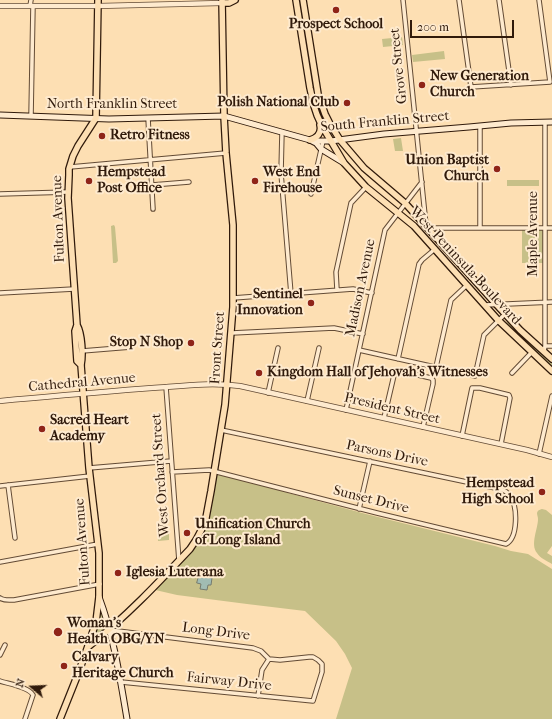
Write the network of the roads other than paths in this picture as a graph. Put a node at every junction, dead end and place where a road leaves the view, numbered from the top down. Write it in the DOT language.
graph roads {
  1 [pos="31,0"];
  2 [pos="235,0"];
  3 [pos="296,0"];
  4 [pos="303,0"];
  5 [pos="403,0"];
  6 [pos="459,0"];
  7 [pos="499,0"];
  8 [pos="539,0"];
  9 [pos="223,1"];
  10 [pos="98,3"];
  11 [pos="0,6"];
  12 [pos="32,6"];
  13 [pos="511,85"];
  14 [pos="0,115"];
  15 [pos="317,115"];
  16 [pos="31,116"];
  17 [pos="224,116"];
  18 [pos="96,118"];
  19 [pos="148,118"];
  20 [pos="545,122"];
  21 [pos="552,122"];
  22 [pos="480,126"];
  23 [pos="282,132"];
  24 [pos="417,132"];
  25 [pos="310,140"];
  26 [pos="340,140"];
  27 [pos="323,141"];
  28 [pos="331,141"];
  29 [pos="322,149"];
  30 [pos="226,153"];
  31 [pos="150,160"];
  32 [pos="344,163"];
  33 [pos="70,167"];
  34 [pos="189,182"];
  35 [pos="422,182"];
  36 [pos="152,185"];
  37 [pos="366,187"];
  38 [pos="68,192"];
  39 [pos="0,194"];
  40 [pos="311,194"];
  41 [pos="405,203"];
  42 [pos="153,208"];
  43 [pos="398,213"];
  44 [pos="427,227"];
  45 [pos="480,228"];
  46 [pos="545,228"];
  47 [pos="552,228"];
  48 [pos="435,249"];
  49 [pos="467,285"];
  50 [pos="74,289"];
  51 [pos="337,290"];
  52 [pos="0,293"];
  53 [pos="372,293"];
  54 [pos="291,294"];
  55 [pos="233,298"];
  56 [pos="552,302"];
  57 [pos="545,303"];
  58 [pos="496,304"];
  59 [pos="485,305"];
  60 [pos="505,314"];
  61 [pos="498,320"];
  62 [pos="77,325"];
  63 [pos="232,333"];
  64 [pos="363,334"];
  65 [pos="552,346"];
  66 [pos="131,347"];
  67 [pos="278,348"];
  68 [pos="319,348"];
  69 [pos="545,349"];
  70 [pos="359,350"];
  71 [pos="82,351"];
  72 [pos="532,352"];
  73 [pos="398,359"];
  74 [pos="552,359"];
  75 [pos="81,366"];
  76 [pos="436,367"];
  77 [pos="552,371"];
  78 [pos="512,373"];
  79 [pos="227,384"];
  80 [pos="166,387"];
  81 [pos="83,393"];
  82 [pos="268,393"];
  83 [pos="552,396"];
  84 [pos="0,401"];
  85 [pos="307,401"];
  86 [pos="346,410"];
  87 [pos="384,418"];
  88 [pos="423,427"];
  89 [pos="221,430"];
  90 [pos="462,436"];
  91 [pos="501,444"];
  92 [pos="539,454"];
  93 [pos="552,457"];
  94 [pos="171,461"];
  95 [pos="370,461"];
  96 [pos="89,468"];
  97 [pos="172,472"];
  98 [pos="214,472"];
  99 [pos="90,476"];
  100 [pos="8,485"];
  101 [pos="0,486"];
  102 [pos="359,509"];
  103 [pos="514,531"];
  104 [pos="15,538"];
  105 [pos="98,544"];
  106 [pos="179,560"];
  107 [pos="0,562"];
  108 [pos="100,584"];
  109 [pos="99,597"];
  110 [pos="0,598"];
  111 [pos="110,630"];
  112 [pos="5,646"];
  113 [pos="88,646"];
  114 [pos="0,656"];
  115 [pos="269,659"];
  116 [pos="0,681"];
  117 [pos="121,682"];
  118 [pos="258,696"];
  119 [pos="25,719"];
  120 [pos="60,719"];
  121 [pos="127,719"];
  1 -- 12 [label="street"];
  2 -- 9 [label="main road"];
  3 -- 15 [label="main road"];
  4 -- 26 [label="main road, West Peninsula Boulevard"];
  5 -- 24 [label="street, Grove Street"];
  6 -- 13 [label="street"];
  7 -- 13 [label="street"];
  8 -- 13 [label="street"];
  9 -- 10 [label="street"];
  9 -- 17 [label="main road, Front Street"];
  10 -- 12 [label="street"];
  10 -- 18 [label="main road"];
  11 -- 12 [label="street"];
  12 -- 16 [label="street"];
  14 -- 16 [label="main road, North Franklin Street"];
  15 -- 25 [label="main road"];
  15 -- 28 [label="main road, West Peninsula Boulevard"];
  16 -- 18 [label="main road, North Franklin Street"];
  17 -- 19 [label="main road, North Franklin Street"];
  17 -- 23 [label="main road, South Franklin Street"];
  17 -- 30 [label="main road, Front Street"];
  18 -- 19 [label="main road, North Franklin Street"];
  18 -- 33 [label="main road, Fulton Avenue"];
  19 -- 31 [label="street"];
  20 -- 21 [label="main road, South Franklin Street"];
  20 -- 22 [label="main road, South Franklin Street"];
  20 -- 46 [label="street, Maple Avenue"];
  22 -- 24 [label="main road, South Franklin Street"];
  22 -- 45 [label="street"];
  23 -- 25 [label="main road, South Franklin Street"];
  23 -- 54 [label="street"];
  24 -- 26 [label="main road, South Franklin Street"];
  24 -- 35 [label="street, Grove Street"];
  25 -- 27 [label="main road, South Franklin Street"];
  25 -- 29 [label="main road"];
  26 -- 28 [label="main road, South Franklin Street"];
  26 -- 41 [label="main road, West Peninsula Boulevard"];
  27 -- 28 [label="main road, South Franklin Street"];
  27 -- 29 [label="street"];
  28 -- 32 [label="main road, West Peninsula Boulevard"];
  29 -- 32 [label="main road"];
  29 -- 40 [label="street"];
  30 -- 31 [label="street"];
  30 -- 55 [label="main road, Front Street"];
  31 -- 33 [label="street"];
  31 -- 36 [label="street"];
  32 -- 37 [label="main road, West Peninsula Boulevard"];
  33 -- 38 [label="main road, Fulton Avenue"];
  34 -- 36 [label="street"];
  35 -- 41 [label="street, Madison Avenue"];
  35 -- 44 [label="street, Grove Street"];
  36 -- 42 [label="street"];
  37 -- 43 [label="main road, West Peninsula Boulevard"];
  37 -- 51 [label="street"];
  38 -- 39 [label="street"];
  38 -- 50 [label="main road, Fulton Avenue"];
  41 -- 43 [label="street, Madison Avenue"];
  41 -- 44 [label="main road, West Peninsula Boulevard"];
  43 -- 48 [label="main road, West Peninsula Boulevard"];
  43 -- 53 [label="street, Madison Avenue"];
  44 -- 45 [label="street"];
  44 -- 58 [label="main road, West Peninsula Boulevard"];
  45 -- 46 [label="street"];
  46 -- 47 [label="street"];
  46 -- 57 [label="street, Maple Avenue"];
  48 -- 49 [label="main road, West Peninsula Boulevard"];
  48 -- 73 [label="street"];
  49 -- 59 [label="main road, West Peninsula Boulevard"];
  49 -- 76 [label="street"];
  50 -- 52 [label="street"];
  50 -- 62 [label="main road, Fulton Avenue"];
  51 -- 53 [label="street"];
  51 -- 54 [label="street"];
  53 -- 64 [label="street, Madison Avenue"];
  54 -- 55 [label="street"];
  55 -- 63 [label="main road, Front Street"];
  56 -- 57 [label="street"];
  57 -- 58 [label="street"];
  57 -- 69 [label="street, Maple Avenue"];
  58 -- 59 [label="street"];
  58 -- 60 [label="main road, West Peninsula Boulevard"];
  59 -- 61 [label="main road, West Peninsula Boulevard"];
  60 -- 61 [label="street"];
  60 -- 69 [label="main road, West Peninsula Boulevard"];
  61 -- 72 [label="main road, West Peninsula Boulevard"];
  61 -- 76 [label="street"];
  62 -- 71 [label="main road, Fulton Avenue"];
  62 -- 75 [label="main road, Fulton Avenue"];
  63 -- 64 [label="street"];
  63 -- 79 [label="main road, Front Street"];
  64 -- 70 [label="street, Madison Avenue"];
  65 -- 69 [label="street"];
  66 -- 71 [label="street"];
  67 -- 82 [label="street"];
  68 -- 85 [label="street"];
  69 -- 74 [label="main road, West Peninsula Boulevard"];
  70 -- 73 [label="street"];
  70 -- 86 [label="street, Madison Avenue"];
  71 -- 75 [label="main road, Fulton Avenue"];
  72 -- 77 [label="main road, West Peninsula Boulevard"];
  72 -- 78 [label="street"];
  73 -- 76 [label="street"];
  75 -- 81 [label="main road, Fulton Avenue"];
  79 -- 80 [label="street, Cathedral Avenue"];
  79 -- 82 [label="street, President Street"];
  79 -- 89 [label="main road, Front Street"];
  80 -- 81 [label="street, Cathedral Avenue"];
  80 -- 94 [label="street, West Orchard Street"];
  81 -- 84 [label="street, Cathedral Avenue"];
  81 -- 96 [label="main road, Fulton Avenue"];
  82 -- 85 [label="street, President Street"];
  83 -- 92 [label="street"];
  85 -- 86 [label="street, President Street"];
  86 -- 87 [label="street, President Street"];
  87 -- 88 [label="street, President Street"];
  87 -- 88 [label="street"];
  88 -- 90 [label="street, President Street"];
  89 -- 95 [label="street, Parsons Drive"];
  89 -- 98 [label="main road, Front Street"];
  90 -- 91 [label="street, President Street"];
  90 -- 91 [label="street"];
  91 -- 92 [label="street, President Street"];
  92 -- 93 [label="street, President Street"];
  94 -- 96 [label="street"];
  94 -- 97 [label="street, West Orchard Street"];
  95 -- 102 [label="street"];
  95 -- 103 [label="street, Parsons Drive"];
  96 -- 99 [label="main road, Fulton Avenue"];
  97 -- 98 [label="street, Sunset Drive"];
  97 -- 106 [label="street, West Orchard Street"];
  98 -- 102 [label="street, Sunset Drive"];
  98 -- 106 [label="main road, Front Street"];
  99 -- 100 [label="street"];
  99 -- 105 [label="main road, Fulton Avenue"];
  100 -- 101 [label="street"];
  100 -- 104 [label="street"];
  102 -- 103 [label="street, Sunset Drive"];
  105 -- 107 [label="street"];
  105 -- 108 [label="main road, Fulton Avenue"];
  106 -- 111 [label="main road, Front Street"];
  108 -- 109 [label="main road, Fulton Avenue"];
  108 -- 110 [label="street"];
  109 -- 111 [label="main road"];
  109 -- 113 [label="main road, Fulton Avenue"];
  111 -- 113 [label="main road, Front Street"];
  111 -- 115 [label="street, Long Drive"];
  111 -- 117 [label="main road"];
  112 -- 114 [label="street"];
  113 -- 120 [label="main road, Fulton Avenue"];
  115 -- 118 [label="street"];
  115 -- 118 [label="street, Fairway Drive"];
  116 -- 119 [label="street"];
  117 -- 118 [label="street, Fairway Drive"];
  117 -- 121 [label="main road"];
}
